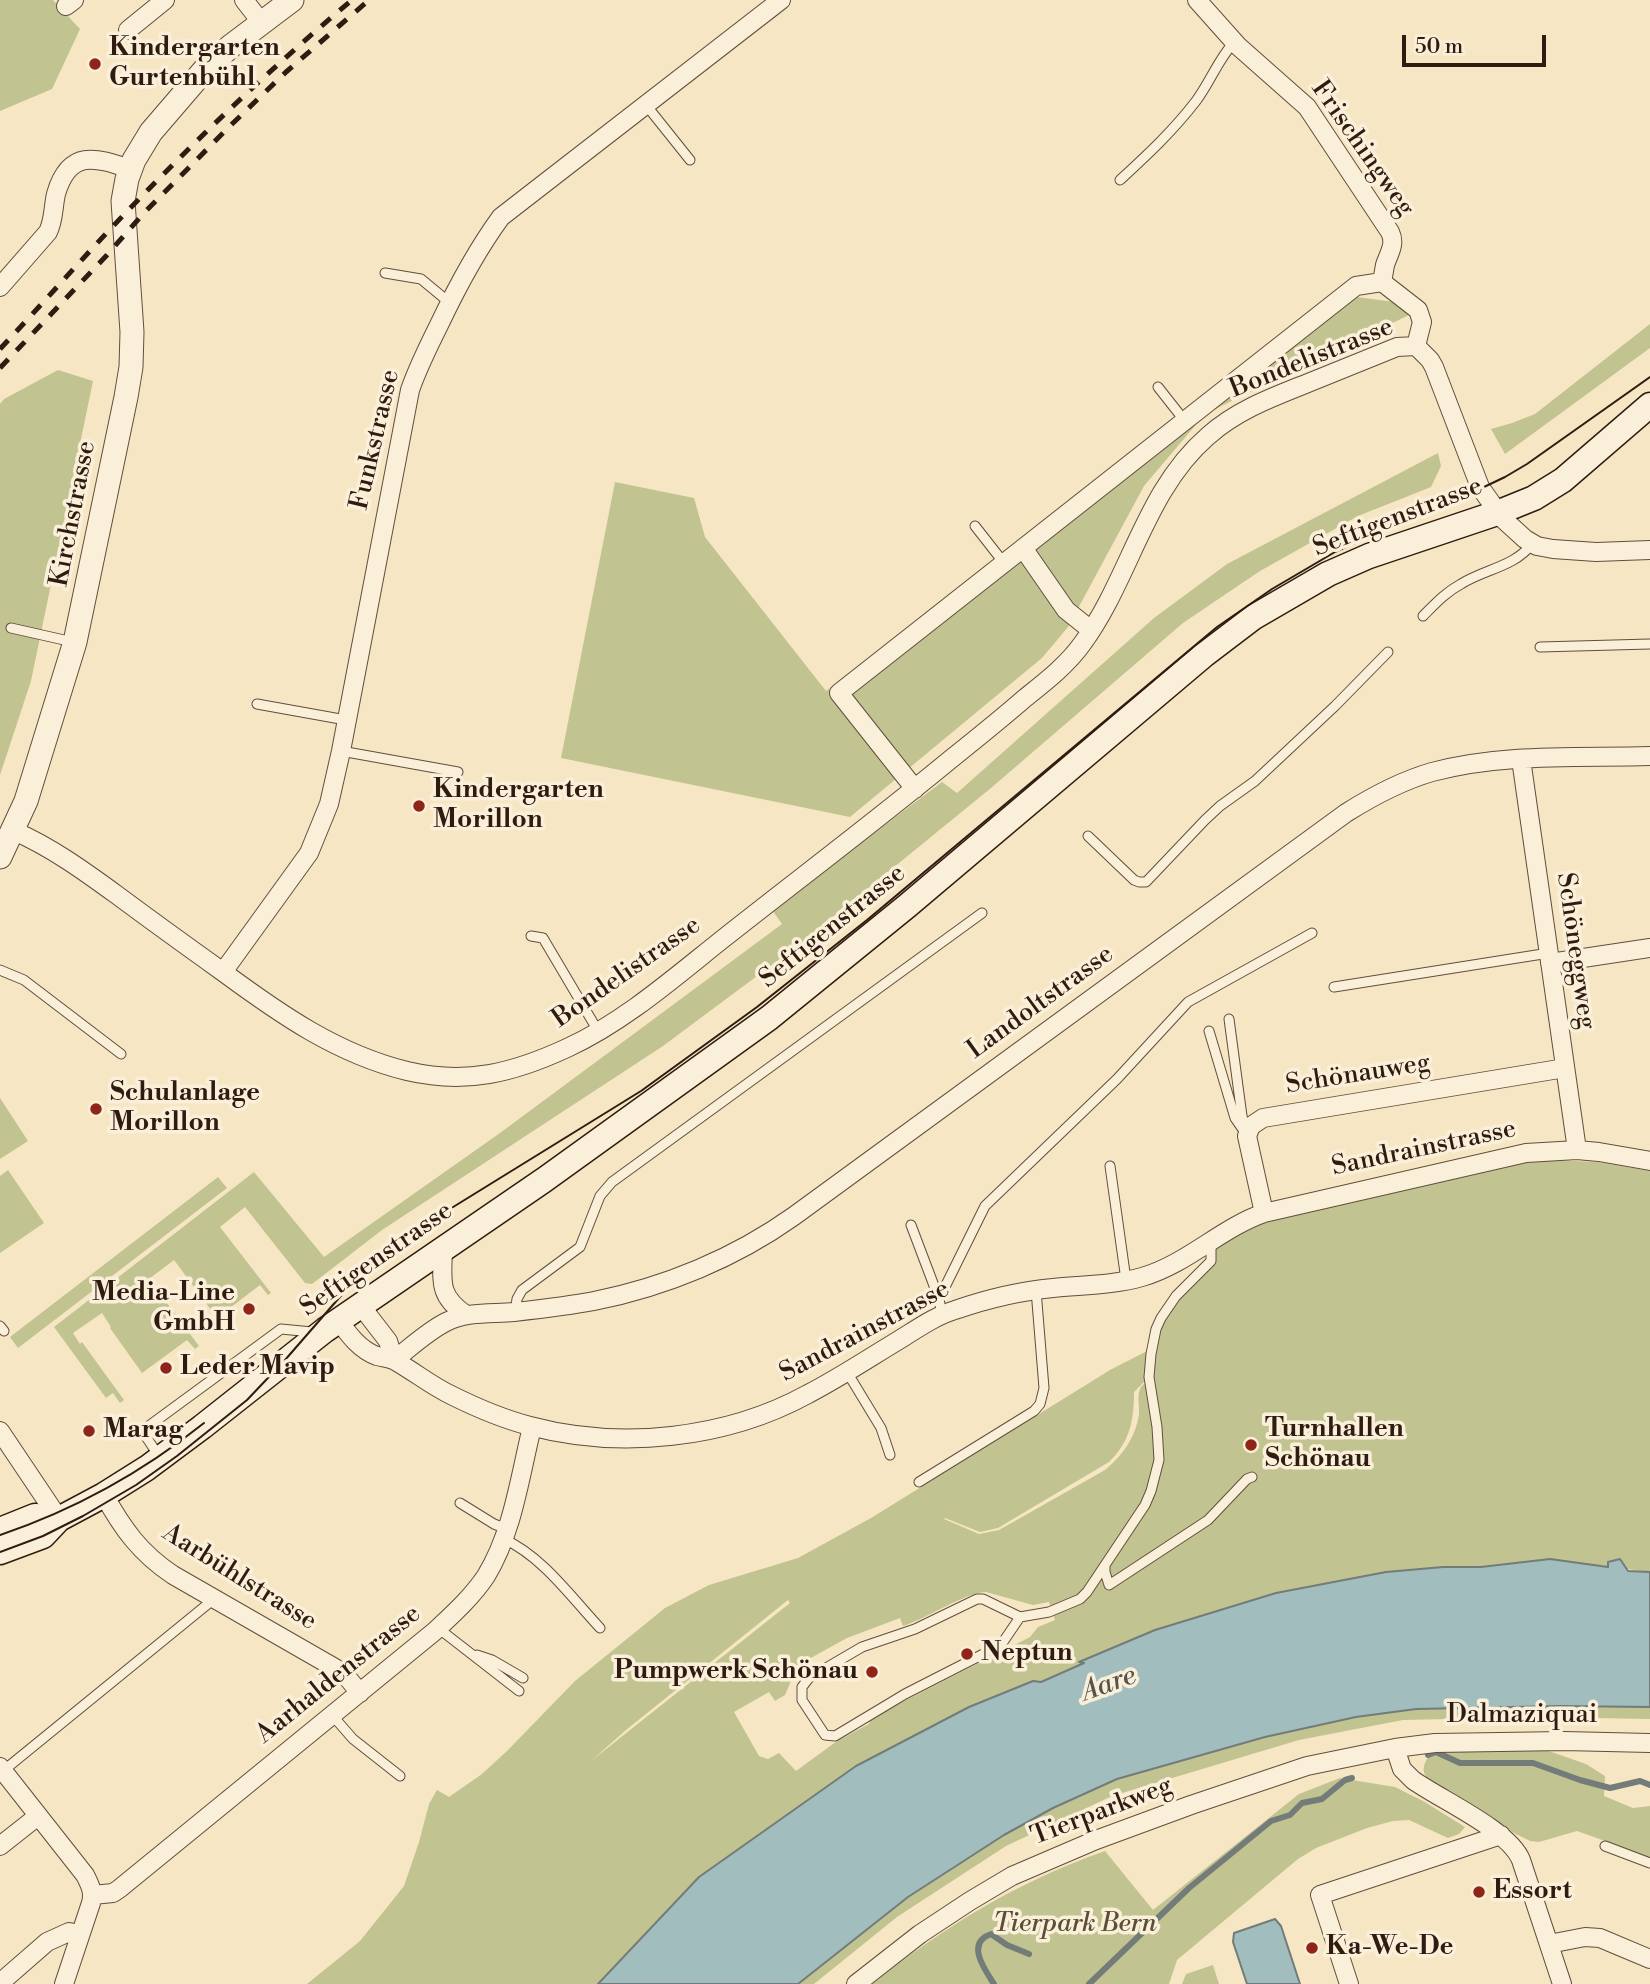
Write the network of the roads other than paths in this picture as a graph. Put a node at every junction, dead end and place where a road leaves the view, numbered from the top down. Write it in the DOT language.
graph roads {
  1 [pos="166,0"];
  2 [pos="244,0"];
  3 [pos="292,0"];
  4 [pos="781,0"];
  5 [pos="1197,0"];
  6 [pos="261,22"];
  7 [pos="128,30"];
  8 [pos="1234,42"];
  9 [pos="646,105"];
  10 [pos="690,160"];
  11 [pos="130,169"];
  12 [pos="1120,180"];
  13 [pos="386,273"];
  14 [pos="1382,282"];
  15 [pos="0,287"];
  16 [pos="450,303"];
  17 [pos="1416,346"];
  18 [pos="1158,387"];
  19 [pos="1650,405"];
  20 [pos="1184,420"];
  21 [pos="1497,513"];
  22 [pos="975,526"];
  23 [pos="1532,544"];
  24 [pos="1023,548"];
  25 [pos="1650,550"];
  26 [pos="1004,563"];
  27 [pos="1423,616"];
  28 [pos="11,628"];
  29 [pos="1091,630"];
  30 [pos="75,642"];
  31 [pos="1650,644"];
  32 [pos="1540,647"];
  33 [pos="1388,653"];
  34 [pos="257,704"];
  35 [pos="346,720"];
  36 [pos="341,751"];
  37 [pos="1650,756"];
  38 [pos="1521,759"];
  39 [pos="457,772"];
  40 [pos="915,789"];
  41 [pos="13,831"];
  42 [pos="1088,836"];
  43 [pos="0,857"];
  44 [pos="982,913"];
  45 [pos="1312,933"];
  46 [pos="531,936"];
  47 [pos="1650,948"];
  48 [pos="1550,958"];
  49 [pos="0,970"];
  50 [pos="223,972"];
  51 [pos="1334,987"];
  52 [pos="1229,1019"];
  53 [pos="597,1031"];
  54 [pos="1209,1031"];
  55 [pos="121,1054"];
  56 [pos="1565,1068"];
  57 [pos="1247,1136"];
  58 [pos="1577,1150"];
  59 [pos="1650,1161"];
  60 [pos="1110,1166"];
  61 [pos="1264,1213"];
  62 [pos="911,1225"];
  63 [pos="1211,1241"];
  64 [pos="443,1250"];
  65 [pos="1126,1280"];
  66 [pos="1036,1290"];
  67 [pos="361,1306"];
  68 [pos="940,1307"];
  69 [pos="515,1312"];
  70 [pos="466,1315"];
  71 [pos="330,1327"];
  72 [pos="394,1360"];
  73 [pos="847,1372"];
  74 [pos="532,1427"];
  75 [pos="0,1431"];
  76 [pos="890,1455"];
  77 [pos="1252,1477"];
  78 [pos="919,1482"];
  79 [pos="104,1495"];
  80 [pos="460,1503"];
  81 [pos="59,1519"];
  82 [pos="0,1530"];
  83 [pos="505,1534"];
  84 [pos="0,1552"];
  85 [pos="1105,1564"];
  86 [pos="214,1599"];
  87 [pos="1020,1617"];
  88 [pos="438,1628"];
  89 [pos="600,1628"];
  90 [pos="469,1652"];
  91 [pos="523,1678"];
  92 [pos="519,1690"];
  93 [pos="360,1693"];
  94 [pos="332,1715"];
  95 [pos="1650,1742"];
  96 [pos="1395,1748"];
  97 [pos="1,1769"];
  98 [pos="400,1776"];
  99 [pos="38,1816"];
  100 [pos="1502,1835"];
  101 [pos="0,1846"];
  102 [pos="1605,1846"];
  103 [pos="1650,1863"];
  104 [pos="93,1895"];
  105 [pos="80,1934"];
  106 [pos="1549,1944"];
  107 [pos="1650,1959"];
  108 [pos="0,1983"];
  109 [pos="64,1984"];
  110 [pos="856,1984"];
  111 [pos="1349,1984"];
  112 [pos="1562,1984"];
  1 -- 7 [label="street"];
  2 -- 6 [label="street"];
  3 -- 6 [label="street, Kirchstrasse"];
  4 -- 9 [label="street, Funkstrasse"];
  5 -- 8 [label="street, Frischingweg"];
  6 -- 11 [label="street, Kirchstrasse"];
  8 -- 12 [label="lane"];
  8 -- 14 [label="street, Frischingweg"];
  9 -- 10 [label="lane"];
  9 -- 16 [label="street, Funkstrasse"];
  11 -- 15 [label="street"];
  11 -- 30 [label="street, Kirchstrasse"];
  13 -- 16 [label="lane"];
  14 -- 17 [label="street"];
  14 -- 20 [label="street, Bondelistrasse"];
  16 -- 35 [label="street, Funkstrasse"];
  17 -- 21 [label="street"];
  17 -- 29 [label="street, Bondelistrasse"];
  18 -- 20 [label="lane"];
  19 -- 21 [label="main road, Seftigenstrasse"];
  20 -- 24 [label="street, Bondelistrasse"];
  21 -- 23 [label="street"];
  21 -- 64 [label="main road, Seftigenstrasse"];
  22 -- 26 [label="lane"];
  23 -- 25 [label="street"];
  23 -- 27 [label="lane"];
  24 -- 26 [label="street, Bondelistrasse"];
  24 -- 29 [label="street"];
  26 -- 40 [label="street, Bondelistrasse"];
  28 -- 30 [label="lane"];
  29 -- 40 [label="street, Bondelistrasse"];
  30 -- 41 [label="street, Kirchstrasse"];
  31 -- 32 [label="lane"];
  33 -- 42 [label="lane"];
  34 -- 35 [label="lane"];
  35 -- 36 [label="street, Funkstrasse"];
  36 -- 39 [label="lane"];
  36 -- 50 [label="street, Funkstrasse"];
  37 -- 38 [label="street, Landoltstrasse"];
  38 -- 48 [label="street, Schöneggweg"];
  38 -- 69 [label="street, Landoltstrasse"];
  40 -- 53 [label="street, Bondelistrasse"];
  41 -- 43 [label="street, Kirchstrasse"];
  41 -- 50 [label="street, Bondelistrasse"];
  44 -- 69 [label="lane"];
  45 -- 68 [label="lane"];
  46 -- 53 [label="lane"];
  47 -- 48 [label="street"];
  48 -- 51 [label="lane"];
  48 -- 56 [label="street, Schöneggweg"];
  49 -- 55 [label="lane"];
  50 -- 53 [label="street, Bondelistrasse"];
  52 -- 57 [label="lane"];
  54 -- 57 [label="lane"];
  56 -- 57 [label="street, Schönauweg"];
  56 -- 58 [label="street, Schöneggweg"];
  57 -- 61 [label="street"];
  58 -- 59 [label="street, Sandrainstrasse"];
  58 -- 61 [label="street, Sandrainstrasse"];
  60 -- 65 [label="lane"];
  61 -- 63 [label="street, Sandrainstrasse"];
  62 -- 68 [label="lane"];
  63 -- 65 [label="street, Sandrainstrasse"];
  63 -- 85 [label="lane"];
  64 -- 67 [label="main road, Seftigenstrasse"];
  64 -- 70 [label="street"];
  65 -- 66 [label="street, Sandrainstrasse"];
  66 -- 68 [label="street, Sandrainstrasse"];
  66 -- 78 [label="lane"];
  67 -- 71 [label="main road, Seftigenstrasse"];
  67 -- 72 [label="street, Sandrainstrasse"];
  68 -- 73 [label="street, Sandrainstrasse"];
  69 -- 70 [label="street, Landoltstrasse"];
  70 -- 72 [label="street, Landoltstrasse"];
  71 -- 72 [label="street, Sandrainstrasse"];
  71 -- 79 [label="main road, Seftigenstrasse"];
  72 -- 74 [label="street, Sandrainstrasse"];
  73 -- 74 [label="street, Sandrainstrasse"];
  73 -- 76 [label="lane"];
  74 -- 83 [label="street, Aarhaldenstrasse"];
  75 -- 81 [label="street"];
  77 -- 85 [label="lane"];
  79 -- 81 [label="main road, Seftigenstrasse"];
  79 -- 86 [label="street, Aarbühlstrasse"];
  80 -- 83 [label="lane"];
  81 -- 82 [label="main road, Seftigenstrasse"];
  81 -- 84 [label="main road, Seftigenstrasse"];
  83 -- 88 [label="street, Aarhaldenstrasse"];
  83 -- 89 [label="lane"];
  85 -- 87 [label="lane"];
  86 -- 93 [label="street, Aarbühlstrasse"];
  86 -- 97 [label="lane"];
  87 -- 87 [label="lane"];
  88 -- 90 [label="lane"];
  88 -- 93 [label="street, Aarhaldenstrasse"];
  90 -- 91 [label="lane"];
  90 -- 92 [label="lane"];
  93 -- 94 [label="street, Aarhaldenstrasse"];
  94 -- 98 [label="lane"];
  94 -- 104 [label="street, Aarhaldenstrasse"];
  95 -- 96 [label="street, Dalmaziquai"];
  96 -- 100 [label="street"];
  96 -- 110 [label="street, Tierparkweg"];
  97 -- 99 [label="street"];
  99 -- 101 [label="street"];
  99 -- 104 [label="street"];
  100 -- 106 [label="street"];
  100 -- 111 [label="street"];
  102 -- 103 [label="lane"];
  104 -- 105 [label="street"];
  105 -- 108 [label="street"];
  105 -- 109 [label="street"];
  106 -- 107 [label="street"];
  106 -- 112 [label="street"];
}
